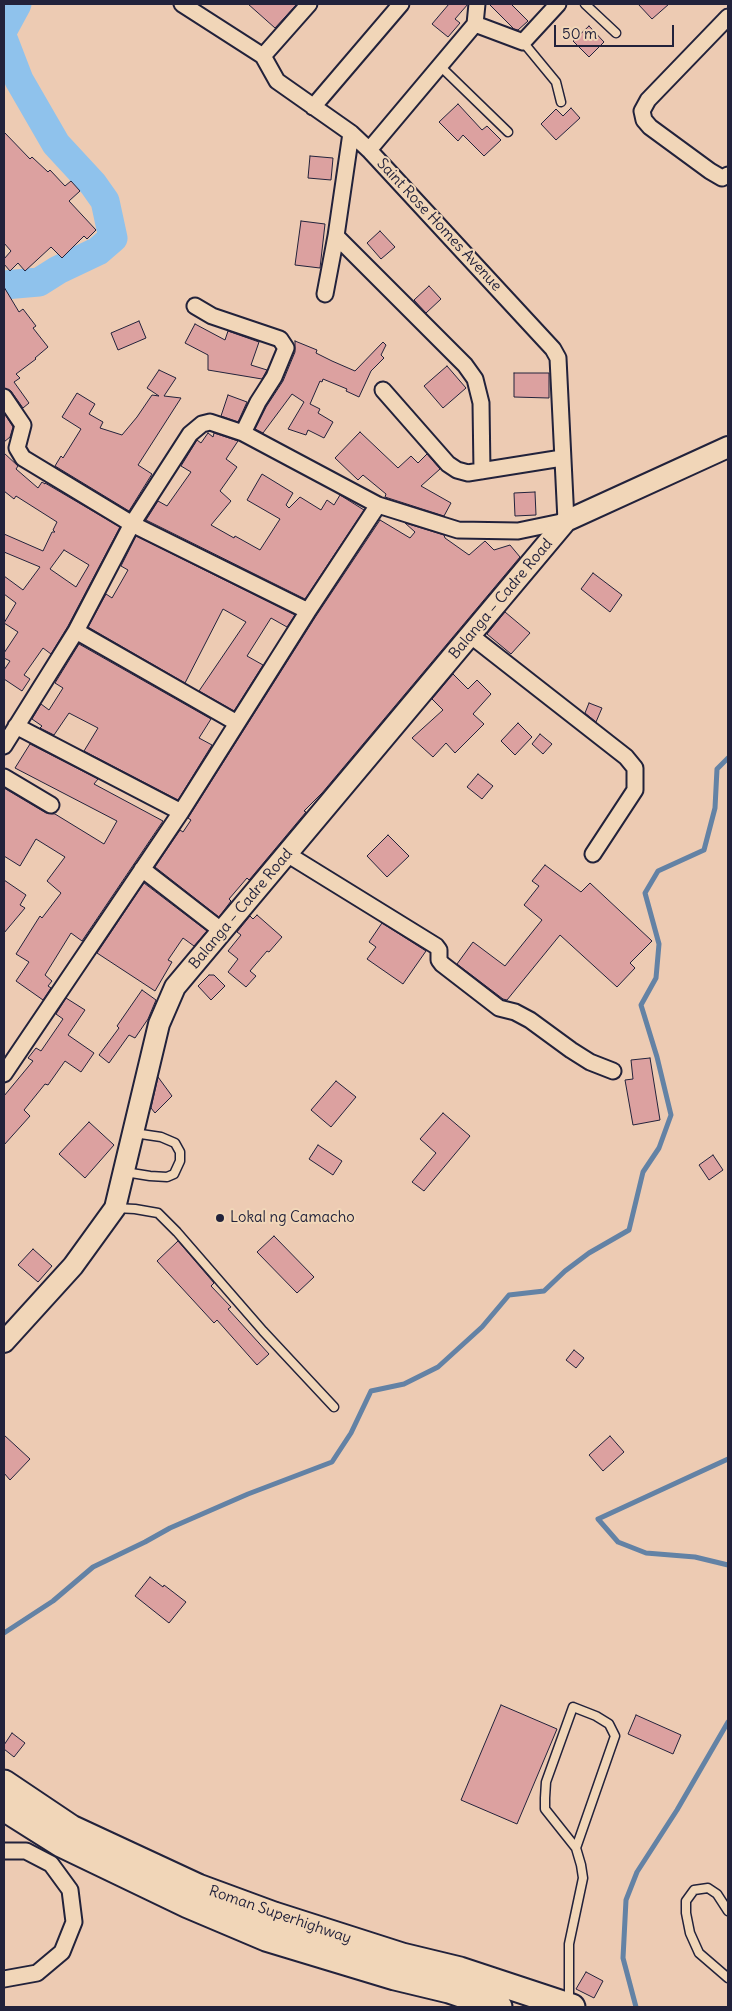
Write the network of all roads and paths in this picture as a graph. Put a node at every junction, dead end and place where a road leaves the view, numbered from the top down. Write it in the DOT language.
graph roads {
  1 [pos="182,4"];
  2 [pos="309,4"];
  3 [pos="401,4"];
  4 [pos="477,4"];
  5 [pos="558,4"];
  6 [pos="585,4"];
  7 [pos="728,16"];
  8 [pos="476,24"];
  9 [pos="616,33"];
  10 [pos="523,42"];
  11 [pos="263,56"];
  12 [pos="440,66"];
  13 [pos="561,102"];
  14 [pos="313,107"];
  15 [pos="508,132"];
  16 [pos="351,133"];
  17 [pos="369,150"];
  18 [pos="728,175"];
  19 [pos="336,236"];
  20 [pos="325,294"];
  21 [pos="195,306"];
  22 [pos="383,390"];
  23 [pos="4,397"];
  24 [pos="243,433"];
  25 [pos="728,447"];
  26 [pos="562,458"];
  27 [pos="482,471"];
  28 [pos="378,505"];
  29 [pos="566,521"];
  30 [pos="132,524"];
  31 [pos="308,611"];
  32 [pos="76,631"];
  33 [pos="470,635"];
  34 [pos="237,723"];
  35 [pos="16,726"];
  36 [pos="4,746"];
  37 [pos="4,777"];
  38 [pos="51,804"];
  39 [pos="180,812"];
  40 [pos="287,854"];
  41 [pos="594,854"];
  42 [pos="142,869"];
  43 [pos="222,931"];
  44 [pos="613,1072"];
  45 [pos="4,1074"];
  46 [pos="133,1133"];
  47 [pos="124,1172"];
  48 [pos="115,1208"];
  49 [pos="4,1342"];
  50 [pos="334,1407"];
  51 [pos="4,1783"];
  52 [pos="4,1808"];
  53 [pos="576,1848"];
  54 [pos="4,1851"];
  55 [pos="56,1854"];
  56 [pos="728,1911"];
  57 [pos="728,1978"];
  58 [pos="4,1979"];
  59 [pos="499,2007"];
  60 [pos="570,2007"];
  1 -- 11 [label="street, Saint Rose Homes Avenue"];
  2 -- 11 [label="street"];
  3 -- 14 [label="street"];
  4 -- 8 [label="street"];
  5 -- 10 [label="street"];
  6 -- 9 [label="lane"];
  7 -- 18 [label="street"];
  8 -- 10 [label="street"];
  8 -- 12 [label="street"];
  10 -- 13 [label="lane"];
  11 -- 14 [label="street, Saint Rose Homes Avenue"];
  12 -- 15 [label="lane"];
  12 -- 17 [label="street"];
  14 -- 16 [label="street, Saint Rose Homes Avenue"];
  16 -- 17 [label="street, Saint Rose Homes Avenue"];
  16 -- 19 [label="street"];
  17 -- 26 [label="street, Saint Rose Homes Avenue"];
  19 -- 20 [label="street"];
  19 -- 27 [label="street"];
  21 -- 24 [label="street"];
  22 -- 27 [label="street"];
  23 -- 30 [label="street"];
  24 -- 28 [label="street"];
  24 -- 30 [label="street"];
  25 -- 29 [label="street"];
  26 -- 27 [label="street"];
  26 -- 29 [label="street, Saint Rose Homes Avenue"];
  28 -- 29 [label="street"];
  28 -- 31 [label="street"];
  29 -- 33 [label="street, Balanga – Cadre Road"];
  30 -- 31 [label="street"];
  30 -- 32 [label="street"];
  31 -- 34 [label="street"];
  32 -- 34 [label="street"];
  32 -- 35 [label="street"];
  33 -- 40 [label="street, Balanga – Cadre Road"];
  33 -- 41 [label="street"];
  34 -- 39 [label="street"];
  35 -- 36 [label="street"];
  35 -- 39 [label="street"];
  37 -- 38 [label="street"];
  39 -- 42 [label="street"];
  40 -- 43 [label="street, Balanga – Cadre Road"];
  40 -- 44 [label="street"];
  42 -- 43 [label="street"];
  42 -- 45 [label="street"];
  43 -- 46 [label="street, Balanga – Cadre Road"];
  46 -- 47 [label="street, Balanga – Cadre Road"];
  46 -- 47 [label="lane"];
  47 -- 48 [label="street, Balanga – Cadre Road"];
  48 -- 49 [label="street, Balanga – Cadre Road"];
  48 -- 50 [label="lane"];
  51 -- 60 [label="main road, Roman Superhighway"];
  52 -- 55 [label="main road, Roman Superhighway"];
  53 -- 53 [label="lane"];
  53 -- 60 [label="lane"];
  54 -- 55 [label="street"];
  55 -- 58 [label="street"];
  55 -- 59 [label="main road, Roman Superhighway"];
  56 -- 57 [label="lane"];
}
